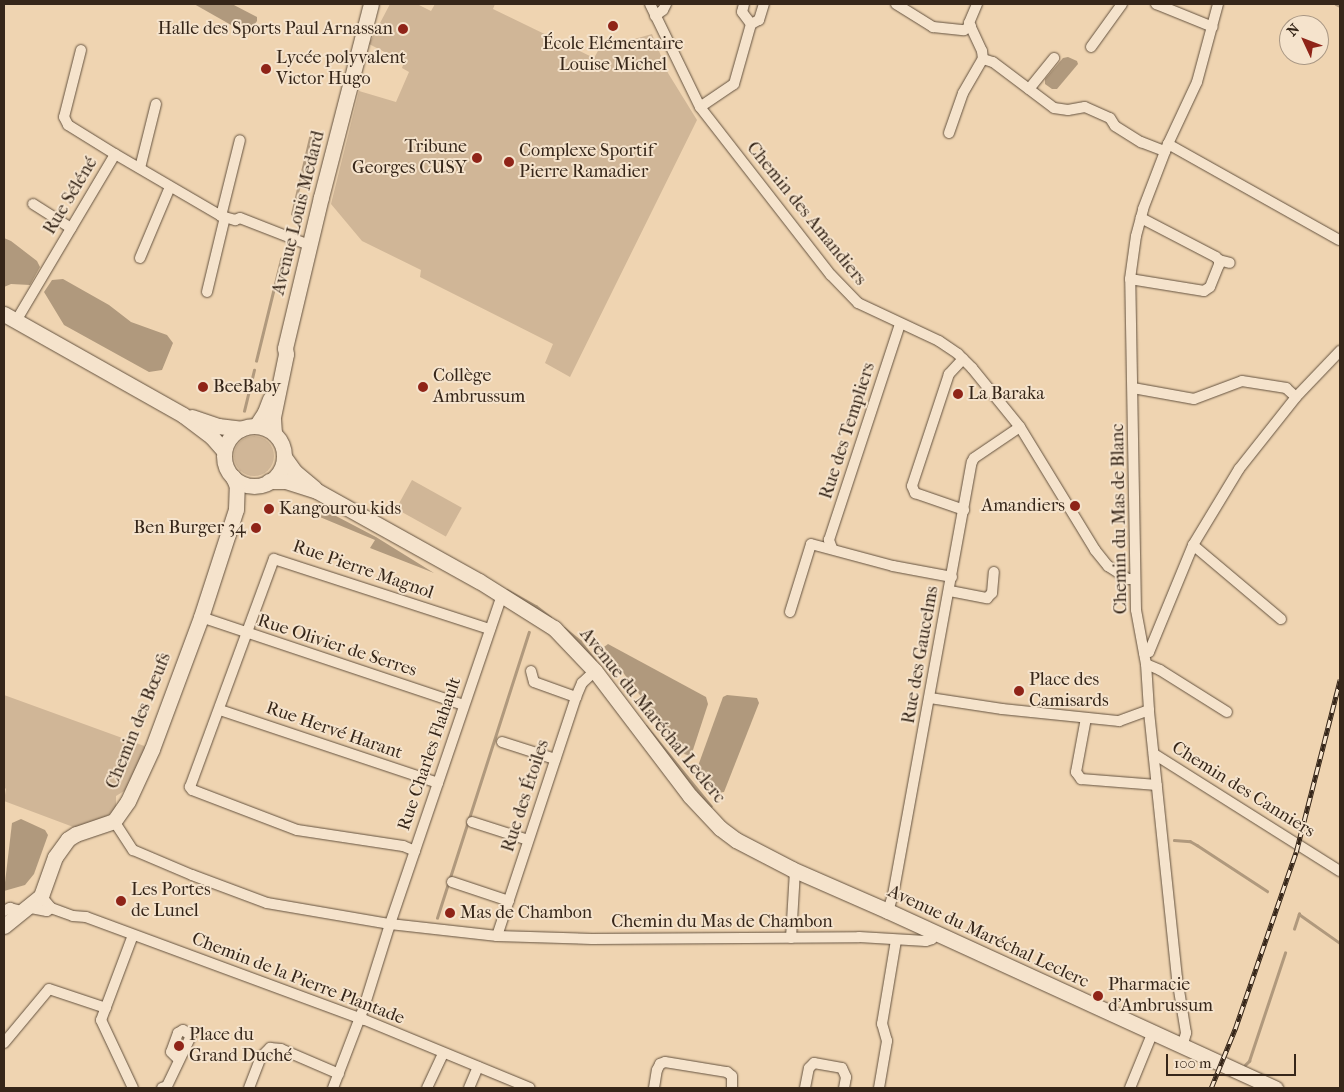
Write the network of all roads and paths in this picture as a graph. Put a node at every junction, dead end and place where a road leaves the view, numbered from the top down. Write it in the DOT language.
graph roads {
  1 [pos="363,4"];
  2 [pos="371,4"];
  3 [pos="650,4"];
  4 [pos="666,4"];
  5 [pos="744,4"];
  6 [pos="764,4"];
  7 [pos="896,4"];
  8 [pos="977,4"];
  9 [pos="1122,4"];
  10 [pos="1156,4"];
  11 [pos="1218,4"];
  12 [pos="655,16"];
  13 [pos="751,24"];
  14 [pos="971,26"];
  15 [pos="1213,27"];
  16 [pos="1091,47"];
  17 [pos="82,50"];
  18 [pos="1054,58"];
  19 [pos="983,59"];
  20 [pos="1029,89"];
  21 [pos="156,104"];
  22 [pos="700,107"];
  23 [pos="949,133"];
  24 [pos="240,140"];
  25 [pos="1166,148"];
  26 [pos="115,154"];
  27 [pos="140,168"];
  28 [pos="170,187"];
  29 [pos="33,204"];
  30 [pos="227,218"];
  31 [pos="1141,218"];
  32 [pos="71,228"];
  33 [pos="1339,240"];
  34 [pos="304,243"];
  35 [pos="140,258"];
  36 [pos="1130,279"];
  37 [pos="207,292"];
  38 [pos="10,317"];
  39 [pos="900,324"];
  40 [pos="1340,351"];
  41 [pos="963,359"];
  42 [pos="1133,388"];
  43 [pos="1296,397"];
  44 [pos="183,415"];
  45 [pos="248,427"];
  46 [pos="1020,427"];
  47 [pos="274,433"];
  48 [pos="224,451"];
  49 [pos="284,457"];
  50 [pos="233,477"];
  51 [pos="263,483"];
  52 [pos="317,491"];
  53 [pos="236,509"];
  54 [pos="964,510"];
  55 [pos="1192,545"];
  56 [pos="832,548"];
  57 [pos="994,572"];
  58 [pos="952,577"];
  59 [pos="1134,579"];
  60 [pos="950,591"];
  61 [pos="502,595"];
  62 [pos="790,612"];
  63 [pos="201,617"];
  64 [pos="1281,619"];
  65 [pos="490,629"];
  66 [pos="246,634"];
  67 [pos="1144,653"];
  68 [pos="1146,664"];
  69 [pos="531,671"];
  70 [pos="595,672"];
  71 [pos="576,697"];
  72 [pos="930,698"];
  73 [pos="464,706"];
  74 [pos="220,710"];
  75 [pos="1149,710"];
  76 [pos="1227,712"];
  77 [pos="1086,718"];
  78 [pos="502,742"];
  79 [pos="1154,754"];
  80 [pos="555,759"];
  81 [pos="438,783"];
  82 [pos="1157,785"];
  83 [pos="114,821"];
  84 [pos="472,822"];
  85 [pos="528,840"];
  86 [pos="415,851"];
  87 [pos="795,871"];
  88 [pos="1340,871"];
  89 [pos="452,882"];
  90 [pos="41,896"];
  91 [pos="509,901"];
  92 [pos="51,908"];
  93 [pos="24,909"];
  94 [pos="4,911"];
  95 [pos="888,911"];
  96 [pos="390,924"];
  97 [pos="4,926"];
  98 [pos="935,933"];
  99 [pos="133,934"];
  100 [pos="497,936"];
  101 [pos="791,938"];
  102 [pos="896,940"];
  103 [pos="106,1008"];
  104 [pos="360,1018"];
  105 [pos="1152,1034"];
  106 [pos="4,1043"];
  107 [pos="1182,1047"];
  108 [pos="443,1053"];
  109 [pos="178,1059"];
  110 [pos="478,1067"];
  111 [pos="339,1074"];
  112 [pos="519,1086"];
  113 [pos="133,1088"];
  114 [pos="162,1088"];
  115 [pos="249,1088"];
  116 [pos="333,1088"];
  117 [pos="427,1088"];
  118 [pos="469,1088"];
  119 [pos="530,1088"];
  120 [pos="654,1088"];
  121 [pos="732,1088"];
  122 [pos="805,1088"];
  123 [pos="844,1088"];
  124 [pos="879,1088"];
  125 [pos="1130,1088"];
  126 [pos="1275,1088"];
  1 -- 34 [label="main road, Avenue Louis Medard"];
  2 -- 47 [label="main road, Avenue Louis Medard"];
  3 -- 12 [label="street, Chemin des Amandiers"];
  4 -- 12 [label="street"];
  5 -- 13 [label="street"];
  6 -- 13 [label="street"];
  7 -- 14 [label="street"];
  8 -- 14 [label="street"];
  9 -- 16 [label="street"];
  10 -- 15 [label="street"];
  11 -- 15 [label="street, Chemin du Mas de Blanc"];
  12 -- 22 [label="street, Chemin des Amandiers"];
  13 -- 22 [label="street"];
  14 -- 19 [label="street"];
  15 -- 25 [label="street, Chemin du Mas de Blanc"];
  17 -- 26 [label="street"];
  18 -- 20 [label="street"];
  19 -- 20 [label="street"];
  19 -- 23 [label="street"];
  20 -- 25 [label="street"];
  21 -- 27 [label="street"];
  22 -- 39 [label="street, Chemin des Amandiers"];
  24 -- 30 [label="street"];
  25 -- 31 [label="street, Chemin du Mas de Blanc"];
  25 -- 33 [label="street"];
  26 -- 27 [label="street, Rue Séléné"];
  26 -- 32 [label="street, Rue Séléné"];
  27 -- 28 [label="street, Rue Séléné"];
  28 -- 30 [label="street, Rue Séléné"];
  28 -- 35 [label="street"];
  29 -- 32 [label="street"];
  30 -- 34 [label="street, Rue Séléné"];
  30 -- 37 [label="street"];
  31 -- 36 [label="street, Chemin du Mas de Blanc"];
  31 -- 36 [label="street"];
  32 -- 38 [label="street, Rue Séléné"];
  34 -- 45 [label="main road, Avenue Louis Medard"];
  36 -- 42 [label="street, Chemin du Mas de Blanc"];
  38 -- 44 [label="main road"];
  39 -- 41 [label="street, Chemin des Amandiers"];
  39 -- 56 [label="street, Rue des Templiers"];
  40 -- 43 [label="street"];
  41 -- 46 [label="street, Chemin des Amandiers"];
  41 -- 54 [label="street"];
  42 -- 43 [label="street"];
  42 -- 59 [label="street, Chemin du Mas de Blanc"];
  43 -- 55 [label="street"];
  44 -- 45 [label="main road"];
  44 -- 48 [label="main road"];
  45 -- 47 [label="main road"];
  45 -- 48 [label="main road"];
  46 -- 54 [label="street, Rue des Gaucelms"];
  46 -- 59 [label="street, Chemin des Amandiers"];
  47 -- 49 [label="main road"];
  48 -- 50 [label="main road"];
  49 -- 51 [label="main road"];
  49 -- 52 [label="main road, Avenue du Maréchal Leclerc"];
  50 -- 51 [label="main road"];
  50 -- 53 [label="main road, Chemin des Bœufs"];
  51 -- 52 [label="main road, Avenue du Maréchal Leclerc"];
  51 -- 53 [label="main road, Chemin des Bœufs"];
  52 -- 61 [label="main road, Avenue du Maréchal Leclerc"];
  53 -- 63 [label="main road, Chemin des Bœufs"];
  54 -- 58 [label="street, Rue des Gaucelms"];
  55 -- 64 [label="street"];
  55 -- 67 [label="street"];
  56 -- 58 [label="street"];
  56 -- 62 [label="street"];
  57 -- 60 [label="street"];
  58 -- 60 [label="street, Rue des Gaucelms"];
  59 -- 67 [label="street, Chemin du Mas de Blanc"];
  60 -- 72 [label="street, Rue des Gaucelms"];
  61 -- 65 [label="street, Rue Charles Flahault"];
  61 -- 70 [label="main road, Avenue du Maréchal Leclerc"];
  63 -- 66 [label="street, Rue Olivier de Serres"];
  63 -- 83 [label="main road, Chemin des Bœufs"];
  65 -- 66 [label="street, Rue Pierre Magnol"];
  65 -- 73 [label="street, Rue Charles Flahault"];
  66 -- 73 [label="street, Rue Olivier de Serres"];
  66 -- 74 [label="street"];
  67 -- 68 [label="street, Chemin du Mas de Blanc"];
  68 -- 75 [label="street, Chemin du Mas de Blanc"];
  68 -- 76 [label="street"];
  69 -- 71 [label="street"];
  70 -- 71 [label="street, Rue des Étoiles"];
  70 -- 87 [label="main road, Avenue du Maréchal Leclerc"];
  71 -- 80 [label="street, Rue des Étoiles"];
  72 -- 77 [label="street"];
  72 -- 95 [label="street, Rue des Gaucelms"];
  73 -- 81 [label="street, Rue Charles Flahault"];
  74 -- 81 [label="street, Rue Hervé Harant"];
  74 -- 86 [label="street"];
  75 -- 77 [label="street"];
  75 -- 79 [label="street, Chemin du Mas de Blanc"];
  77 -- 82 [label="street"];
  78 -- 80 [label="street"];
  79 -- 82 [label="street, Chemin du Mas de Blanc"];
  79 -- 88 [label="street, Chemin des Canniers"];
  80 -- 85 [label="street, Rue des Étoiles"];
  81 -- 86 [label="street, Rue Charles Flahault"];
  82 -- 107 [label="street, Chemin du Mas de Blanc"];
  83 -- 90 [label="main road"];
  83 -- 96 [label="street, Chemin du Mas de Chambon"];
  84 -- 85 [label="street"];
  85 -- 91 [label="street, Rue des Étoiles"];
  86 -- 96 [label="street, Rue Charles Flahault"];
  87 -- 95 [label="main road, Avenue du Maréchal Leclerc"];
  87 -- 101 [label="street"];
  89 -- 91 [label="street"];
  90 -- 92 [label="street"];
  90 -- 93 [label="main road"];
  91 -- 100 [label="street, Rue des Étoiles"];
  92 -- 93 [label="street, Chemin de la Pierre Plantade"];
  92 -- 99 [label="street, Chemin de la Pierre Plantade"];
  93 -- 94 [label="street, Chemin de la Pierre Plantade"];
  93 -- 97 [label="main road"];
  95 -- 98 [label="main road, Avenue du Maréchal Leclerc"];
  96 -- 100 [label="street, Chemin du Mas de Chambon"];
  96 -- 104 [label="street, Rue Charles Flahault"];
  98 -- 102 [label="street, Chemin du Mas de Chambon"];
  98 -- 105 [label="main road, Avenue du Maréchal Leclerc"];
  99 -- 103 [label="street"];
  99 -- 104 [label="street, Chemin de la Pierre Plantade"];
  100 -- 101 [label="street, Chemin du Mas de Chambon"];
  101 -- 102 [label="street, Chemin du Mas de Chambon"];
  102 -- 124 [label="street"];
  103 -- 106 [label="street"];
  103 -- 113 [label="street"];
  104 -- 108 [label="street, Chemin de la Pierre Plantade"];
  104 -- 111 [label="street, Rue Charles Flahault"];
  105 -- 107 [label="main road, Avenue du Maréchal Leclerc"];
  105 -- 125 [label="street"];
  107 -- 126 [label="main road, Avenue du Maréchal Leclerc"];
  108 -- 110 [label="street, Chemin de la Pierre Plantade"];
  108 -- 117 [label="street"];
  109 -- 114 [label="street"];
  110 -- 112 [label="street, Chemin de la Pierre Plantade"];
  110 -- 118 [label="street"];
  111 -- 115 [label="street"];
  111 -- 116 [label="street, Rue Charles Flahault"];
  112 -- 119 [label="street, Chemin de la Pierre Plantade"];
  120 -- 121 [label="street"];
  122 -- 123 [label="street"];
}
